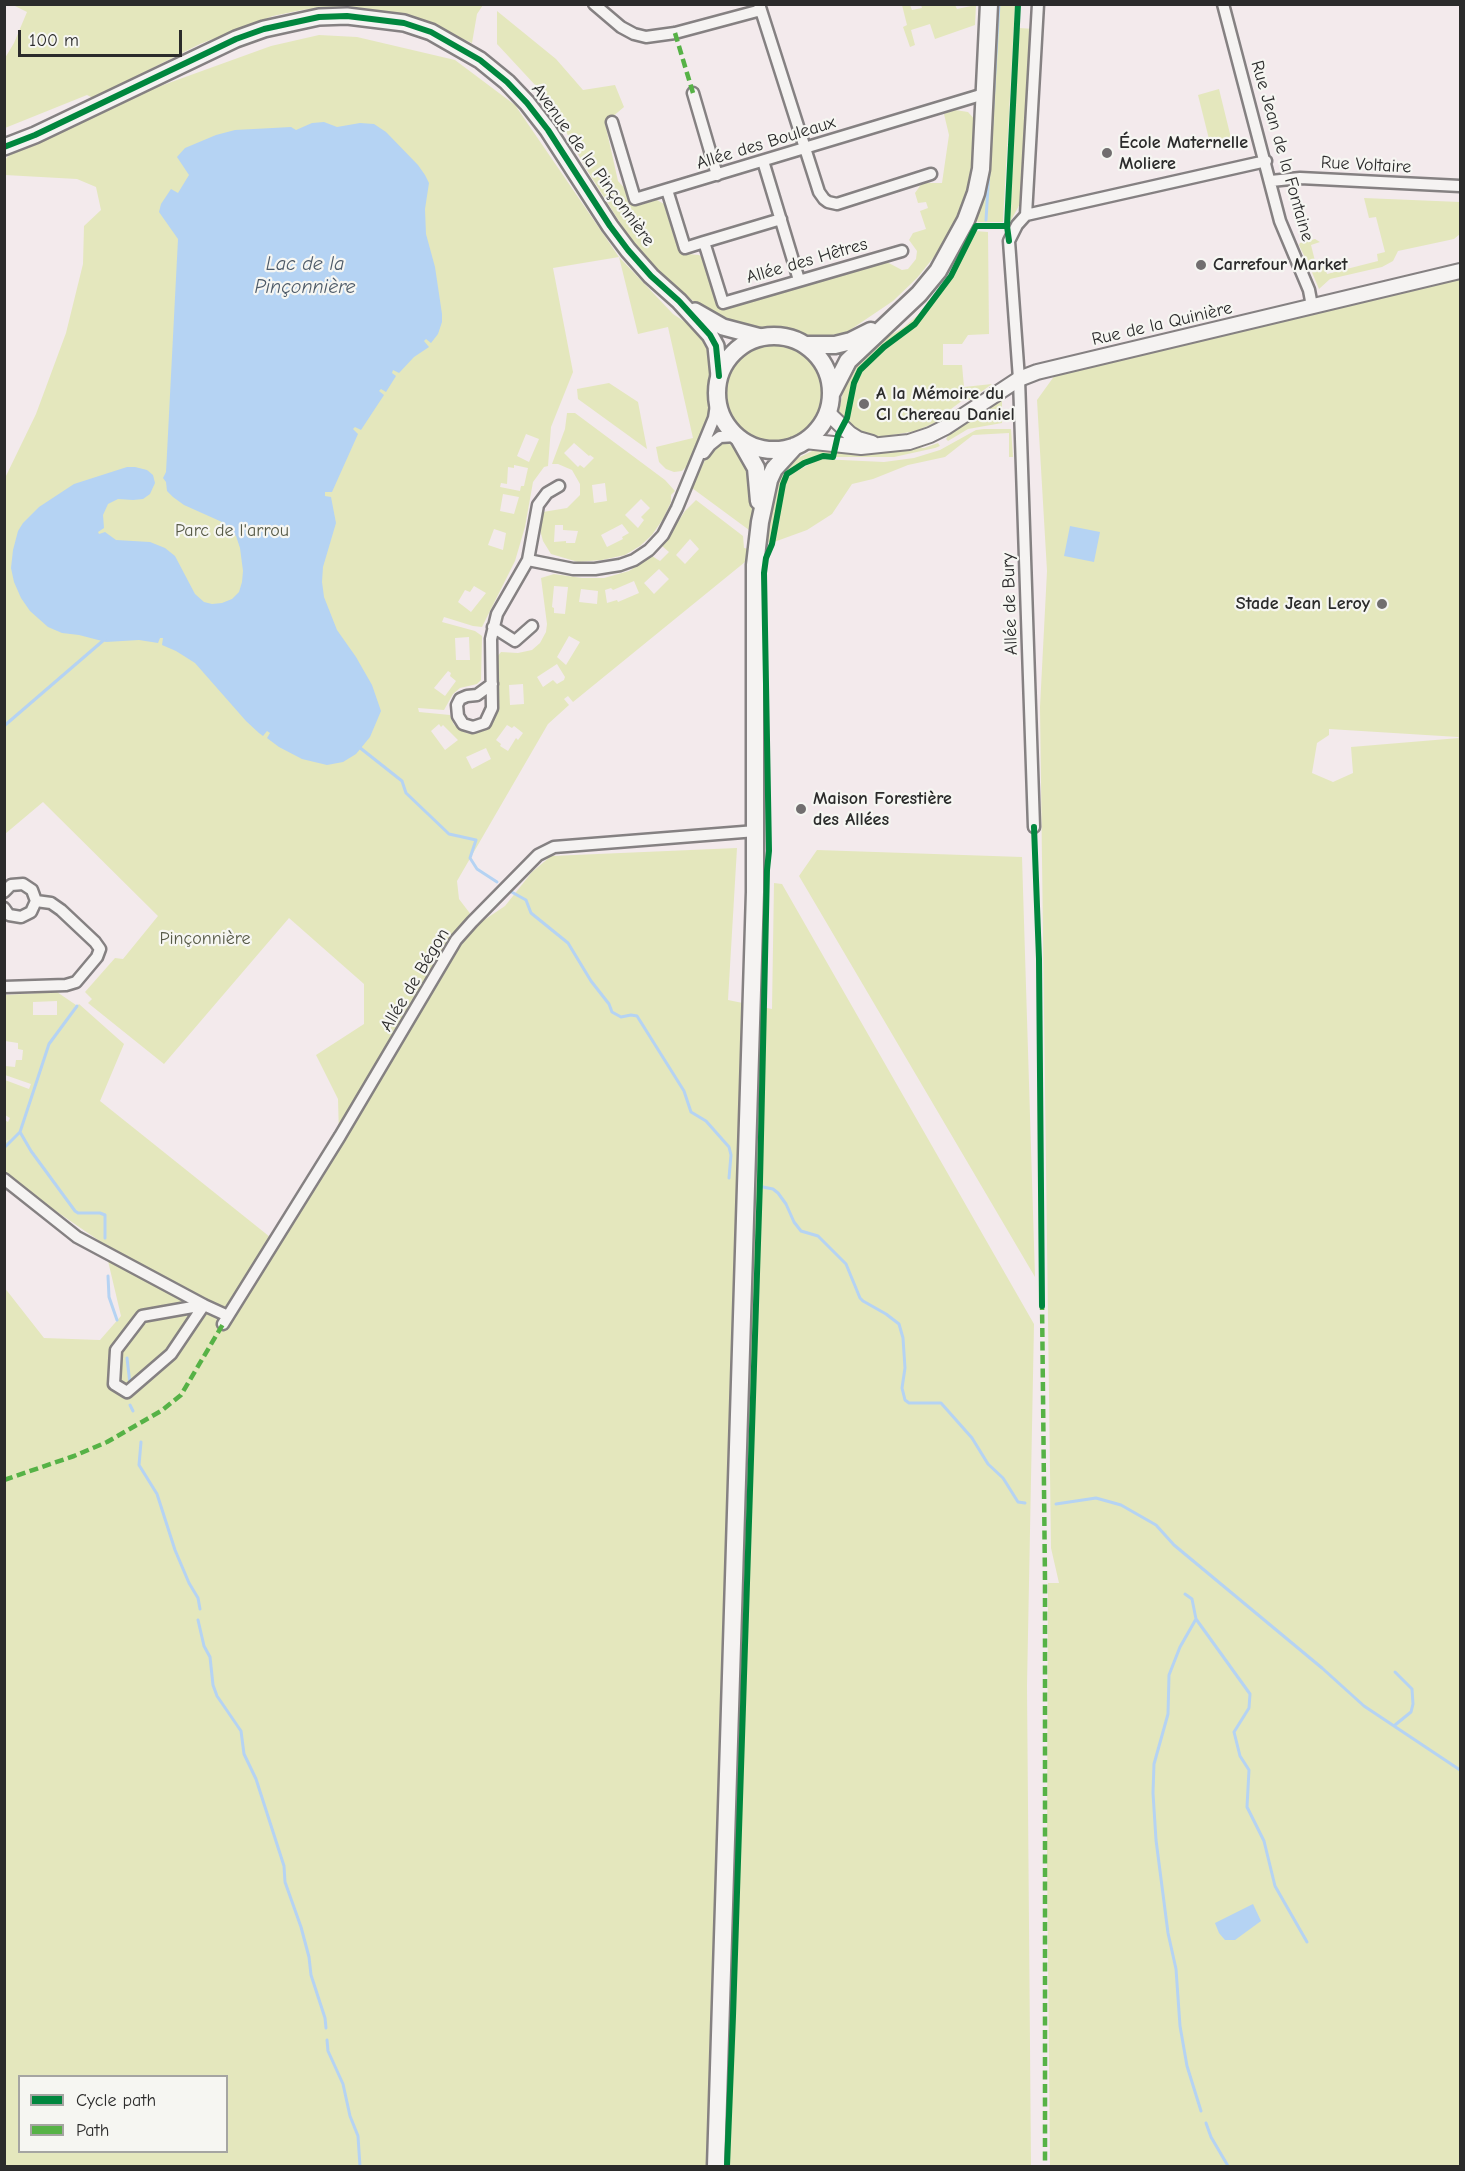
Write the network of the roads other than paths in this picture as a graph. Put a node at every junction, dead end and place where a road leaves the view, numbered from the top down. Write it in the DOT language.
graph roads {
  1 [pos="594,4"];
  2 [pos="989,4"];
  3 [pos="1038,4"];
  4 [pos="1223,4"];
  5 [pos="760,7"];
  6 [pos="693,93"];
  7 [pos="984,94"];
  8 [pos="612,122"];
  9 [pos="4,147"];
  10 [pos="806,147"];
  11 [pos="763,161"];
  12 [pos="1266,161"];
  13 [pos="931,174"];
  14 [pos="717,175"];
  15 [pos="1271,181"];
  16 [pos="1461,186"];
  17 [pos="667,190"];
  18 [pos="1026,215"];
  19 [pos="781,219"];
  20 [pos="704,242"];
  21 [pos="902,250"];
  22 [pos="1461,271"];
  23 [pos="800,280"];
  24 [pos="679,301"];
  25 [pos="1312,306"];
  26 [pos="892,318"];
  27 [pos="761,337"];
  28 [pos="806,345"];
  29 [pos="719,376"];
  30 [pos="1019,379"];
  31 [pos="831,394"];
  32 [pos="717,398"];
  33 [pos="828,412"];
  34 [pos="738,437"];
  35 [pos="800,444"];
  36 [pos="886,445"];
  37 [pos="694,468"];
  38 [pos="559,486"];
  39 [pos="760,522"];
  40 [pos="528,560"];
  41 [pos="532,626"];
  42 [pos="494,627"];
  43 [pos="492,684"];
  44 [pos="1034,827"];
  45 [pos="756,831"];
  46 [pos="4,892"];
  47 [pos="36,901"];
  48 [pos="4,908"];
  49 [pos="4,987"];
  50 [pos="4,1179"];
  51 [pos="204,1305"];
  52 [pos="716,2166"];
  1 -- 5 [label="street"];
  2 -- 7 [label="main road"];
  3 -- 18 [label="street"];
  4 -- 12 [label="street, Rue Jean de la Fontaine"];
  5 -- 10 [label="street"];
  6 -- 14 [label="street"];
  7 -- 10 [label="street, Allée des Bouleaux"];
  7 -- 26 [label="main road"];
  8 -- 17 [label="street, Allée des Bouleaux"];
  9 -- 24 [label="main road, Avenue de la Pinçonnière"];
  10 -- 11 [label="street, Allée des Bouleaux"];
  10 -- 13 [label="street"];
  11 -- 14 [label="street, Allée des Bouleaux"];
  11 -- 19 [label="street"];
  12 -- 15 [label="street, Rue Jean de la Fontaine"];
  12 -- 18 [label="street"];
  14 -- 17 [label="street, Allée des Bouleaux"];
  15 -- 16 [label="street, Rue Voltaire"];
  15 -- 25 [label="street, Rue Jean de la Fontaine"];
  17 -- 20 [label="street"];
  18 -- 30 [label="street, Allée de Bury"];
  19 -- 20 [label="street"];
  19 -- 23 [label="street"];
  20 -- 23 [label="street, Allée des Hêtres"];
  21 -- 23 [label="street, Allée des Hêtres"];
  22 -- 25 [label="street, Rue de la Quinière"];
  24 -- 27 [label="main road, Avenue de la Pinçonnière"];
  24 -- 29 [label="main road, Avenue de la Pinçonnière"];
  25 -- 30 [label="street, Rue de la Quinière"];
  26 -- 28 [label="main road"];
  26 -- 31 [label="main road"];
  27 -- 28 [label="main road"];
  27 -- 29 [label="main road"];
  28 -- 31 [label="main road"];
  29 -- 32 [label="main road"];
  30 -- 36 [label="street, Rue de la Quinière"];
  30 -- 44 [label="street, Allée de Bury"];
  31 -- 33 [label="main road"];
  32 -- 34 [label="main road"];
  32 -- 37 [label="street"];
  33 -- 35 [label="main road"];
  33 -- 36 [label="street, Rue de la Quinière"];
  34 -- 35 [label="main road"];
  34 -- 37 [label="street"];
  34 -- 39 [label="main road"];
  35 -- 36 [label="street, Rue de la Quinière"];
  35 -- 39 [label="main road"];
  37 -- 40 [label="street"];
  38 -- 40 [label="street"];
  39 -- 45 [label="main road"];
  40 -- 42 [label="street"];
  41 -- 42 [label="street"];
  42 -- 43 [label="street"];
  45 -- 51 [label="street, Allée de Bégon"];
  45 -- 52 [label="main road"];
  46 -- 47 [label="street"];
  47 -- 48 [label="street"];
  47 -- 49 [label="street"];
  50 -- 51 [label="street"];
  51 -- 51 [label="street"];
}
